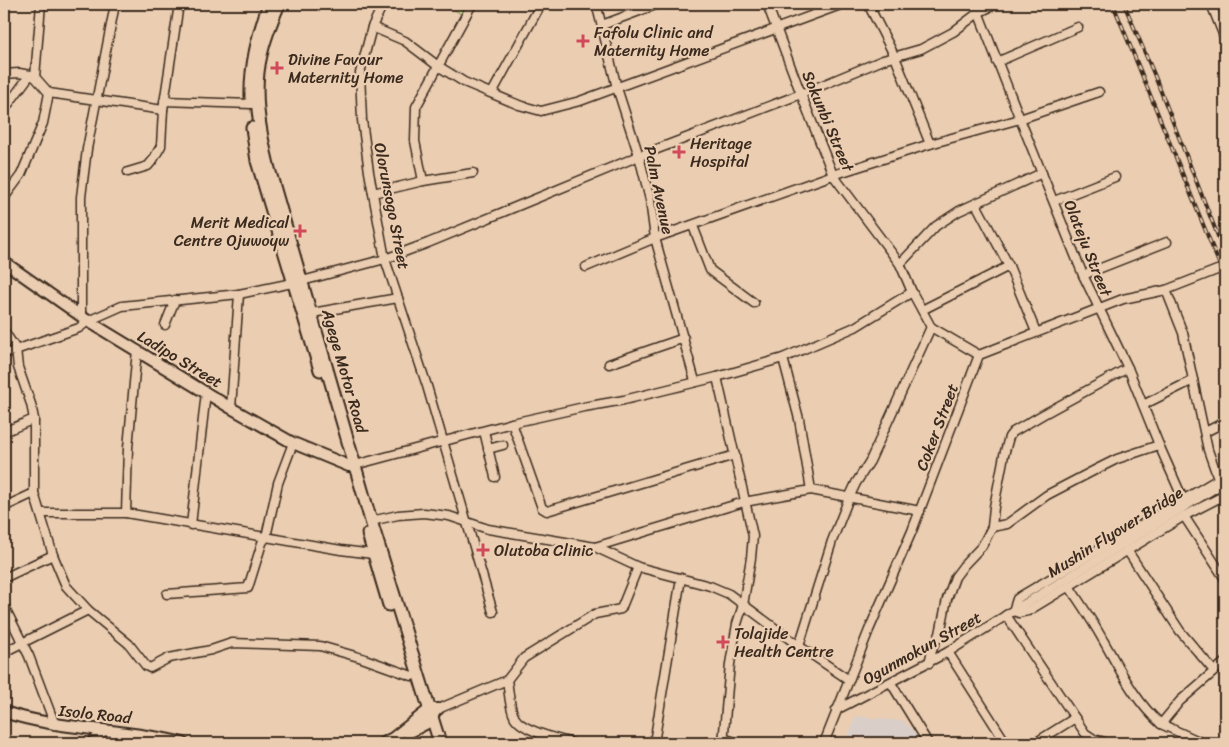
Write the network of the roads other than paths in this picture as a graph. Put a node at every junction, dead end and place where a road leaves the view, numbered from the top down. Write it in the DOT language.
graph roads {
  1 [pos="41,4"];
  2 [pos="115,4"];
  3 [pos="178,4"];
  4 [pos="269,4"];
  5 [pos="279,4"];
  6 [pos="383,4"];
  7 [pos="472,4"];
  8 [pos="540,4"];
  9 [pos="595,4"];
  10 [pos="658,4"];
  11 [pos="767,4"];
  12 [pos="844,4"];
  13 [pos="868,4"];
  14 [pos="975,4"];
  15 [pos="996,4"];
  16 [pos="1211,4"];
  17 [pos="978,13"];
  18 [pos="602,25"];
  19 [pos="372,26"];
  20 [pos="1078,27"];
  21 [pos="777,28"];
  22 [pos="1225,40"];
  23 [pos="895,57"];
  24 [pos="997,62"];
  25 [pos="438,66"];
  26 [pos="4,74"];
  27 [pos="33,76"];
  28 [pos="617,88"];
  29 [pos="1099,92"];
  30 [pos="49,93"];
  31 [pos="492,94"];
  32 [pos="800,94"];
  33 [pos="97,99"];
  34 [pos="164,101"];
  35 [pos="251,104"];
  36 [pos="4,110"];
  37 [pos="163,110"];
  38 [pos="1020,119"];
  39 [pos="930,144"];
  40 [pos="639,156"];
  41 [pos="128,172"];
  42 [pos="473,173"];
  43 [pos="1042,173"];
  44 [pos="833,175"];
  45 [pos="1115,177"];
  46 [pos="423,182"];
  47 [pos="373,193"];
  48 [pos="4,198"];
  49 [pos="1054,201"];
  50 [pos="976,204"];
  51 [pos="693,226"];
  52 [pos="655,238"];
  53 [pos="1167,242"];
  54 [pos="385,259"];
  55 [pos="4,262"];
  56 [pos="900,264"];
  57 [pos="1009,266"];
  58 [pos="586,267"];
  59 [pos="1218,270"];
  60 [pos="1084,275"];
  61 [pos="298,282"];
  62 [pos="1166,290"];
  63 [pos="912,292"];
  64 [pos="239,294"];
  65 [pos="398,298"];
  66 [pos="175,300"];
  67 [pos="754,303"];
  68 [pos="1099,308"];
  69 [pos="922,310"];
  70 [pos="312,313"];
  71 [pos="85,318"];
  72 [pos="165,325"];
  73 [pos="931,327"];
  74 [pos="4,331"];
  75 [pos="1036,332"];
  76 [pos="684,338"];
  77 [pos="16,349"];
  78 [pos="137,350"];
  79 [pos="4,354"];
  80 [pos="978,355"];
  81 [pos="783,358"];
  82 [pos="609,364"];
  83 [pos="1128,368"];
  84 [pos="717,377"];
  85 [pos="1193,380"];
  86 [pos="695,382"];
  87 [pos="206,392"];
  88 [pos="1143,404"];
  89 [pos="231,408"];
  90 [pos="34,419"];
  91 [pos="1225,422"];
  92 [pos="512,423"];
  93 [pos="484,431"];
  94 [pos="4,432"];
  95 [pos="1205,432"];
  96 [pos="444,441"];
  97 [pos="293,443"];
  98 [pos="503,445"];
  99 [pos="1158,445"];
  100 [pos="488,450"];
  101 [pos="735,455"];
  102 [pos="352,465"];
  103 [pos="494,477"];
  104 [pos="1223,478"];
  105 [pos="811,490"];
  106 [pos="34,493"];
  107 [pos="1225,495"];
  108 [pos="849,498"];
  109 [pos="1183,499"];
  110 [pos="744,502"];
  111 [pos="4,507"];
  112 [pos="920,511"];
  113 [pos="40,513"];
  114 [pos="126,513"];
  115 [pos="1184,516"];
  116 [pos="371,521"];
  117 [pos="468,522"];
  118 [pos="191,525"];
  119 [pos="992,527"];
  120 [pos="266,538"];
  121 [pos="595,547"];
  122 [pos="1127,550"];
  123 [pos="373,554"];
  124 [pos="53,555"];
  125 [pos="638,567"];
  126 [pos="1224,574"];
  127 [pos="4,578"];
  128 [pos="682,578"];
  129 [pos="1069,586"];
  130 [pos="167,594"];
  131 [pos="743,605"];
  132 [pos="4,606"];
  133 [pos="88,610"];
  134 [pos="1013,611"];
  135 [pos="494,612"];
  136 [pos="22,644"];
  137 [pos="799,646"];
  138 [pos="4,652"];
  139 [pos="948,652"];
  140 [pos="1225,662"];
  141 [pos="929,663"];
  142 [pos="1214,671"];
  143 [pos="412,676"];
  144 [pos="507,680"];
  145 [pos="849,680"];
  146 [pos="891,683"];
  147 [pos="836,710"];
  148 [pos="4,712"];
  149 [pos="430,714"];
  150 [pos="4,717"];
  151 [pos="1075,718"];
  152 [pos="55,724"];
  153 [pos="1161,724"];
  154 [pos="100,734"];
  155 [pos="118,739"];
  156 [pos="723,741"];
  157 [pos="93,743"];
  158 [pos="160,743"];
  159 [pos="183,743"];
  160 [pos="383,743"];
  161 [pos="392,743"];
  162 [pos="434,743"];
  163 [pos="440,743"];
  164 [pos="572,743"];
  165 [pos="654,743"];
  166 [pos="738,743"];
  167 [pos="824,743"];
  168 [pos="928,743"];
  169 [pos="1006,743"];
  170 [pos="1035,743"];
  171 [pos="1108,743"];
  172 [pos="1202,743"];
  1 -- 27 [label="street"];
  2 -- 33 [label="street"];
  3 -- 34 [label="street"];
  4 -- 35 [label="highway, Agege Motor Road"];
  5 -- 61 [label="highway, Agege Motor Road"];
  6 -- 19 [label="street, Olorunsogo Street"];
  7 -- 25 [label="street"];
  8 -- 31 [label="street"];
  9 -- 18 [label="street, Palm Avenue"];
  10 -- 18 [label="street"];
  11 -- 21 [label="street, Sokunbi Street"];
  12 -- 21 [label="street"];
  13 -- 23 [label="street"];
  14 -- 17 [label="street, Olateju Street"];
  15 -- 17 [label="street"];
  16 -- 22 [label="street"];
  17 -- 23 [label="street"];
  17 -- 24 [label="street, Olateju Street"];
  18 -- 28 [label="street, Palm Avenue"];
  19 -- 25 [label="street"];
  19 -- 47 [label="street, Olorunsogo Street"];
  20 -- 24 [label="street"];
  21 -- 28 [label="street"];
  21 -- 32 [label="street, Sokunbi Street"];
  23 -- 32 [label="street"];
  23 -- 39 [label="street"];
  24 -- 38 [label="street, Olateju Street"];
  25 -- 31 [label="street"];
  25 -- 46 [label="street"];
  26 -- 27 [label="street"];
  27 -- 30 [label="street"];
  27 -- 36 [label="street"];
  28 -- 31 [label="street"];
  28 -- 40 [label="street, Palm Avenue"];
  29 -- 38 [label="street"];
  30 -- 33 [label="street"];
  30 -- 48 [label="street"];
  32 -- 40 [label="street"];
  32 -- 44 [label="street, Sokunbi Street"];
  33 -- 37 [label="street"];
  33 -- 71 [label="street"];
  34 -- 35 [label="street"];
  34 -- 37 [label="street"];
  35 -- 61 [label="highway, Agege Motor Road"];
  37 -- 41 [label="street"];
  38 -- 39 [label="street"];
  38 -- 43 [label="street, Olateju Street"];
  39 -- 44 [label="street"];
  40 -- 52 [label="street, Palm Avenue"];
  40 -- 54 [label="street"];
  42 -- 46 [label="street"];
  43 -- 49 [label="street, Olateju Street"];
  43 -- 50 [label="street"];
  44 -- 51 [label="street"];
  44 -- 56 [label="street, Sokunbi Street"];
  45 -- 49 [label="street"];
  46 -- 47 [label="street"];
  47 -- 54 [label="street, Olorunsogo Street"];
  49 -- 60 [label="street, Olateju Street"];
  50 -- 56 [label="street"];
  50 -- 57 [label="street"];
  51 -- 52 [label="street"];
  51 -- 67 [label="street"];
  52 -- 58 [label="street"];
  52 -- 76 [label="street, Palm Avenue"];
  53 -- 60 [label="street"];
  54 -- 61 [label="street"];
  54 -- 65 [label="street, Olorunsogo Street"];
  55 -- 71 [label="main road, Ladipo Street"];
  56 -- 63 [label="street, Sokunbi Street"];
  57 -- 69 [label="street"];
  57 -- 75 [label="street"];
  59 -- 62 [label="street"];
  60 -- 68 [label="street, Olateju Street"];
  61 -- 64 [label="street"];
  61 -- 70 [label="highway, Agege Motor Road"];
  61 -- 102 [label="highway, Agege Motor Road"];
  62 -- 68 [label="street"];
  62 -- 85 [label="street"];
  63 -- 69 [label="street, Sokunbi Street"];
  63 -- 81 [label="street"];
  64 -- 66 [label="street"];
  64 -- 89 [label="street"];
  65 -- 70 [label="street"];
  65 -- 96 [label="street, Olorunsogo Street"];
  66 -- 71 [label="street"];
  66 -- 72 [label="street"];
  68 -- 75 [label="street"];
  68 -- 83 [label="street, Olateju Street"];
  69 -- 73 [label="street, Sokunbi Street"];
  70 -- 102 [label="highway, Agege Motor Road"];
  71 -- 77 [label="street"];
  71 -- 78 [label="main road, Ladipo Street"];
  73 -- 80 [label="street"];
  73 -- 108 [label="street"];
  74 -- 77 [label="street"];
  75 -- 80 [label="street"];
  76 -- 82 [label="street"];
  76 -- 86 [label="street, Palm Avenue"];
  77 -- 79 [label="street"];
  77 -- 90 [label="street"];
  78 -- 87 [label="main road, Ladipo Street"];
  78 -- 114 [label="street"];
  80 -- 112 [label="street, Coker Street"];
  81 -- 84 [label="street"];
  81 -- 105 [label="street"];
  83 -- 88 [label="street, Olateju Street"];
  83 -- 119 [label="street"];
  84 -- 86 [label="street"];
  84 -- 101 [label="street"];
  85 -- 88 [label="street"];
  85 -- 95 [label="street"];
  86 -- 92 [label="street"];
  87 -- 89 [label="main road, Ladipo Street"];
  87 -- 118 [label="street"];
  88 -- 99 [label="street, Olateju Street"];
  89 -- 97 [label="main road, Ladipo Street"];
  90 -- 94 [label="street"];
  90 -- 106 [label="street"];
  91 -- 95 [label="street"];
  92 -- 93 [label="street"];
  92 -- 101 [label="street"];
  93 -- 96 [label="street"];
  93 -- 100 [label="street"];
  95 -- 104 [label="street"];
  96 -- 102 [label="street"];
  96 -- 117 [label="street, Olorunsogo Street"];
  97 -- 102 [label="main road, Ladipo Street"];
  97 -- 120 [label="street"];
  98 -- 100 [label="street"];
  99 -- 109 [label="street, Olateju Street"];
  99 -- 119 [label="street"];
  100 -- 103 [label="street"];
  101 -- 110 [label="street"];
  102 -- 116 [label="highway, Agege Motor Road"];
  102 -- 123 [label="highway, Agege Motor Road"];
  104 -- 109 [label="street"];
  104 -- 134 [label="street, Mushin Flyover Bridge"];
  105 -- 108 [label="street"];
  105 -- 110 [label="street"];
  106 -- 111 [label="street"];
  106 -- 113 [label="street"];
  107 -- 115 [label="street"];
  108 -- 112 [label="street"];
  108 -- 137 [label="street"];
  109 -- 134 [label="street"];
  110 -- 121 [label="street"];
  110 -- 131 [label="street"];
  112 -- 145 [label="street, Coker Street"];
  113 -- 114 [label="street"];
  113 -- 124 [label="street"];
  114 -- 118 [label="street"];
  115 -- 122 [label="street"];
  115 -- 126 [label="street"];
  116 -- 117 [label="street"];
  116 -- 149 [label="highway, Agege Motor Road"];
  117 -- 121 [label="street"];
  117 -- 135 [label="street, Olorunsogo Street"];
  118 -- 120 [label="street"];
  119 -- 141 [label="street"];
  120 -- 123 [label="street"];
  120 -- 130 [label="street"];
  121 -- 125 [label="street"];
  122 -- 129 [label="street"];
  122 -- 142 [label="street"];
  123 -- 143 [label="highway, Agege Motor Road"];
  124 -- 127 [label="street"];
  124 -- 133 [label="street"];
  125 -- 128 [label="street"];
  125 -- 144 [label="street"];
  128 -- 131 [label="street"];
  128 -- 165 [label="street"];
  129 -- 134 [label="street"];
  129 -- 153 [label="street"];
  131 -- 137 [label="street"];
  131 -- 156 [label="street"];
  132 -- 136 [label="street"];
  133 -- 136 [label="street"];
  133 -- 143 [label="street"];
  134 -- 139 [label="street, Ogunmokun Street"];
  134 -- 151 [label="street"];
  136 -- 138 [label="street"];
  136 -- 152 [label="street"];
  137 -- 145 [label="street"];
  139 -- 141 [label="street, Ogunmokun Street"];
  139 -- 169 [label="street"];
  140 -- 142 [label="street"];
  141 -- 146 [label="street, Ogunmokun Street"];
  142 -- 153 [label="street"];
  143 -- 149 [label="highway, Agege Motor Road"];
  144 -- 149 [label="street"];
  144 -- 164 [label="street"];
  145 -- 147 [label="street, Coker Street"];
  146 -- 147 [label="street, Ogunmokun Street"];
  146 -- 168 [label="street"];
  147 -- 167 [label="street, Coker Street"];
  148 -- 152 [label="main road, Isolo Road"];
  149 -- 160 [label="main road"];
  149 -- 161 [label="main road"];
  149 -- 162 [label="highway, Agege Motor Road"];
  149 -- 163 [label="highway, Agege Motor Road"];
  150 -- 154 [label="main road, Isolo Road"];
  151 -- 170 [label="street"];
  151 -- 171 [label="street"];
  152 -- 159 [label="main road, Isolo Road"];
  153 -- 172 [label="street"];
  154 -- 155 [label="main road, Isolo Road"];
  154 -- 157 [label="main road"];
  155 -- 158 [label="main road, Isolo Road"];
  156 -- 166 [label="street"];
}
